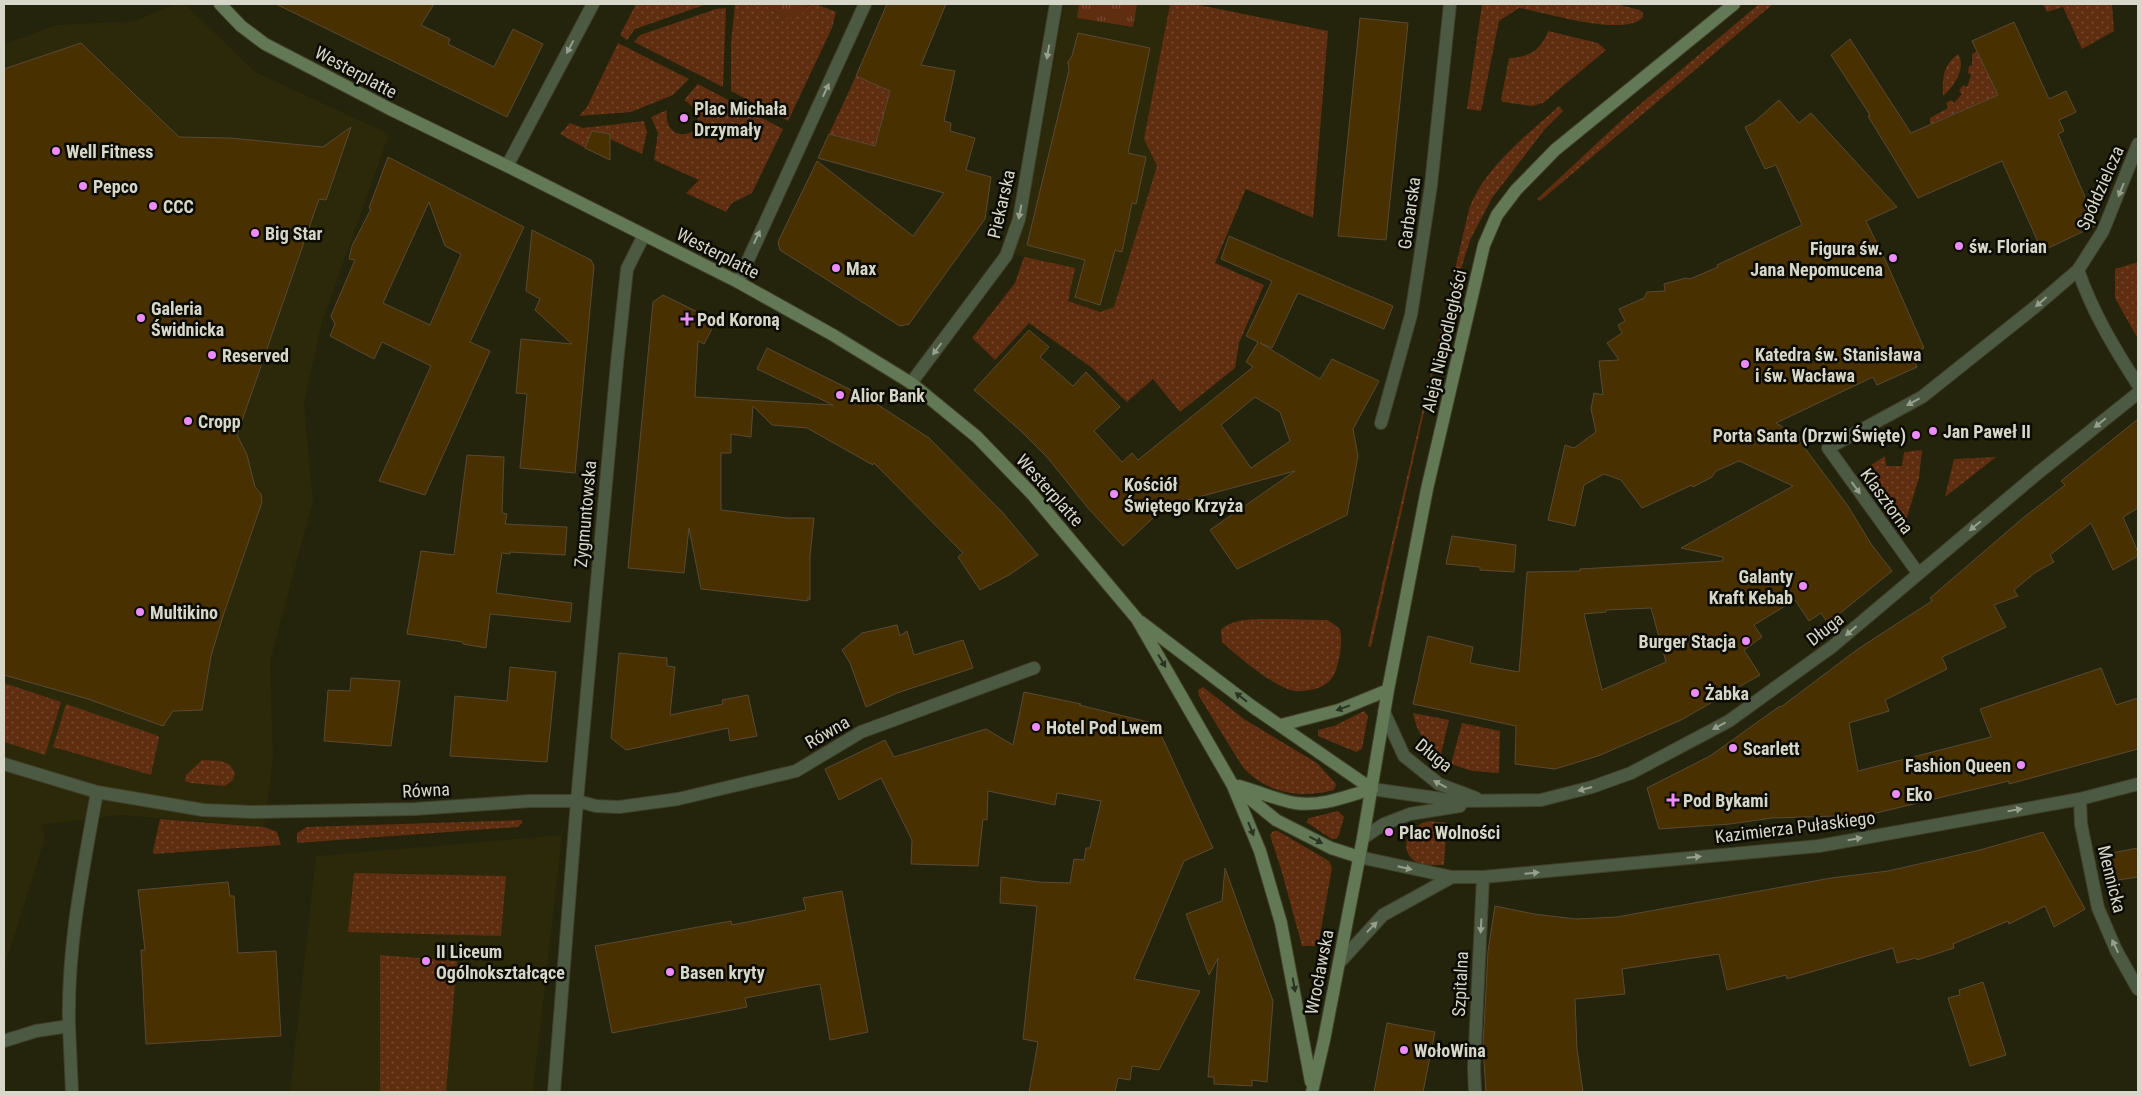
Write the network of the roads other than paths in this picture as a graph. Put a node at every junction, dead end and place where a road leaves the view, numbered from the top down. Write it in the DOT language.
graph roads {
  1 [pos="220,4"];
  2 [pos="592,4"];
  3 [pos="865,4"];
  4 [pos="1056,4"];
  5 [pos="1450,4"];
  6 [pos="1734,4"];
  7 [pos="2138,144"];
  8 [pos="506,166"];
  9 [pos="644,235"];
  10 [pos="2078,270"];
  11 [pos="738,282"];
  12 [pos="911,383"];
  13 [pos="2138,385"];
  14 [pos="2138,393"];
  15 [pos="1381,422"];
  16 [pos="1828,448"];
  17 [pos="1918,573"];
  18 [pos="1137,619"];
  19 [pos="1034,668"];
  20 [pos="1388,690"];
  21 [pos="1384,712"];
  22 [pos="1280,725"];
  23 [pos="4,764"];
  24 [pos="1232,784"];
  25 [pos="2138,784"];
  26 [pos="1372,789"];
  27 [pos="97,792"];
  28 [pos="2080,799"];
  29 [pos="576,801"];
  30 [pos="1485,802"];
  31 [pos="1362,838"];
  32 [pos="1359,857"];
  33 [pos="1452,877"];
  34 [pos="1483,877"];
  35 [pos="1339,963"];
  36 [pos="2138,989"];
  37 [pos="69,1026"];
  38 [pos="4,1041"];
  39 [pos="1312,1090"];
  40 [pos="72,1092"];
  41 [pos="554,1092"];
  42 [pos="1475,1092"];
  1 -- 8 [label="street, Westerplatte"];
  2 -- 8 [label="street, one-way"];
  11 -- 3 [label="street, one-way"];
  4 -- 12 [label="street, Piekarska, one-way"];
  5 -- 15 [label="street, Garbarska"];
  6 -- 20 [label="street, Aleja Niepodległości"];
  7 -- 10 [label="street, Spółdzielcza, one-way"];
  8 -- 9 [label="street, Westerplatte"];
  9 -- 11 [label="street, Westerplatte"];
  9 -- 29 [label="street, Zygmuntowska"];
  10 -- 13 [label="street"];
  10 -- 16 [label="street, Spółdzielcza, one-way"];
  11 -- 12 [label="street, Westerplatte"];
  12 -- 18 [label="street, Westerplatte"];
  14 -- 17 [label="street, Długa, one-way"];
  16 -- 17 [label="street, Klasztorna, one-way"];
  17 -- 30 [label="street, Długa, one-way"];
  22 -- 18 [label="street, Westerplatte, one-way"];
  18 -- 24 [label="street, Westerplatte, one-way"];
  19 -- 29 [label="street, Równa"];
  20 -- 21 [label="street, Aleja Niepodległości"];
  20 -- 22 [label="street, one-way"];
  21 -- 26 [label="street, Aleja Niepodległości"];
  30 -- 21 [label="street, Długa, one-way"];
  22 -- 26 [label="street, Westerplatte"];
  23 -- 27 [label="street, Równa"];
  24 -- 26 [label="street"];
  24 -- 32 [label="street, Westerplatte, one-way"];
  24 -- 39 [label="street, one-way"];
  25 -- 28 [label="street, Kazimierza Pułaskiego"];
  26 -- 30 [label="street, Długa"];
  26 -- 31 [label="street, Aleja Niepodległości"];
  27 -- 29 [label="street, Równa"];
  27 -- 37 [label="street"];
  34 -- 28 [label="street, Kazimierza Pułaskiego, one-way"];
  36 -- 28 [label="street, Mennicka, one-way"];
  29 -- 41 [label="street, Zygmuntowska"];
  30 -- 31 [label="street, Długa"];
  31 -- 32 [label="street, Aleja Niepodległości"];
  32 -- 33 [label="street, Kazimierza Pułaskiego, one-way"];
  32 -- 35 [label="street, Wrocławska"];
  33 -- 34 [label="street, Kazimierza Pułaskiego"];
  35 -- 33 [label="street, Kazimierza Pułaskiego, one-way"];
  34 -- 42 [label="street, Szpitalna, one-way"];
  35 -- 39 [label="street, Wrocławska"];
  37 -- 38 [label="street"];
  37 -- 40 [label="street"];
}
